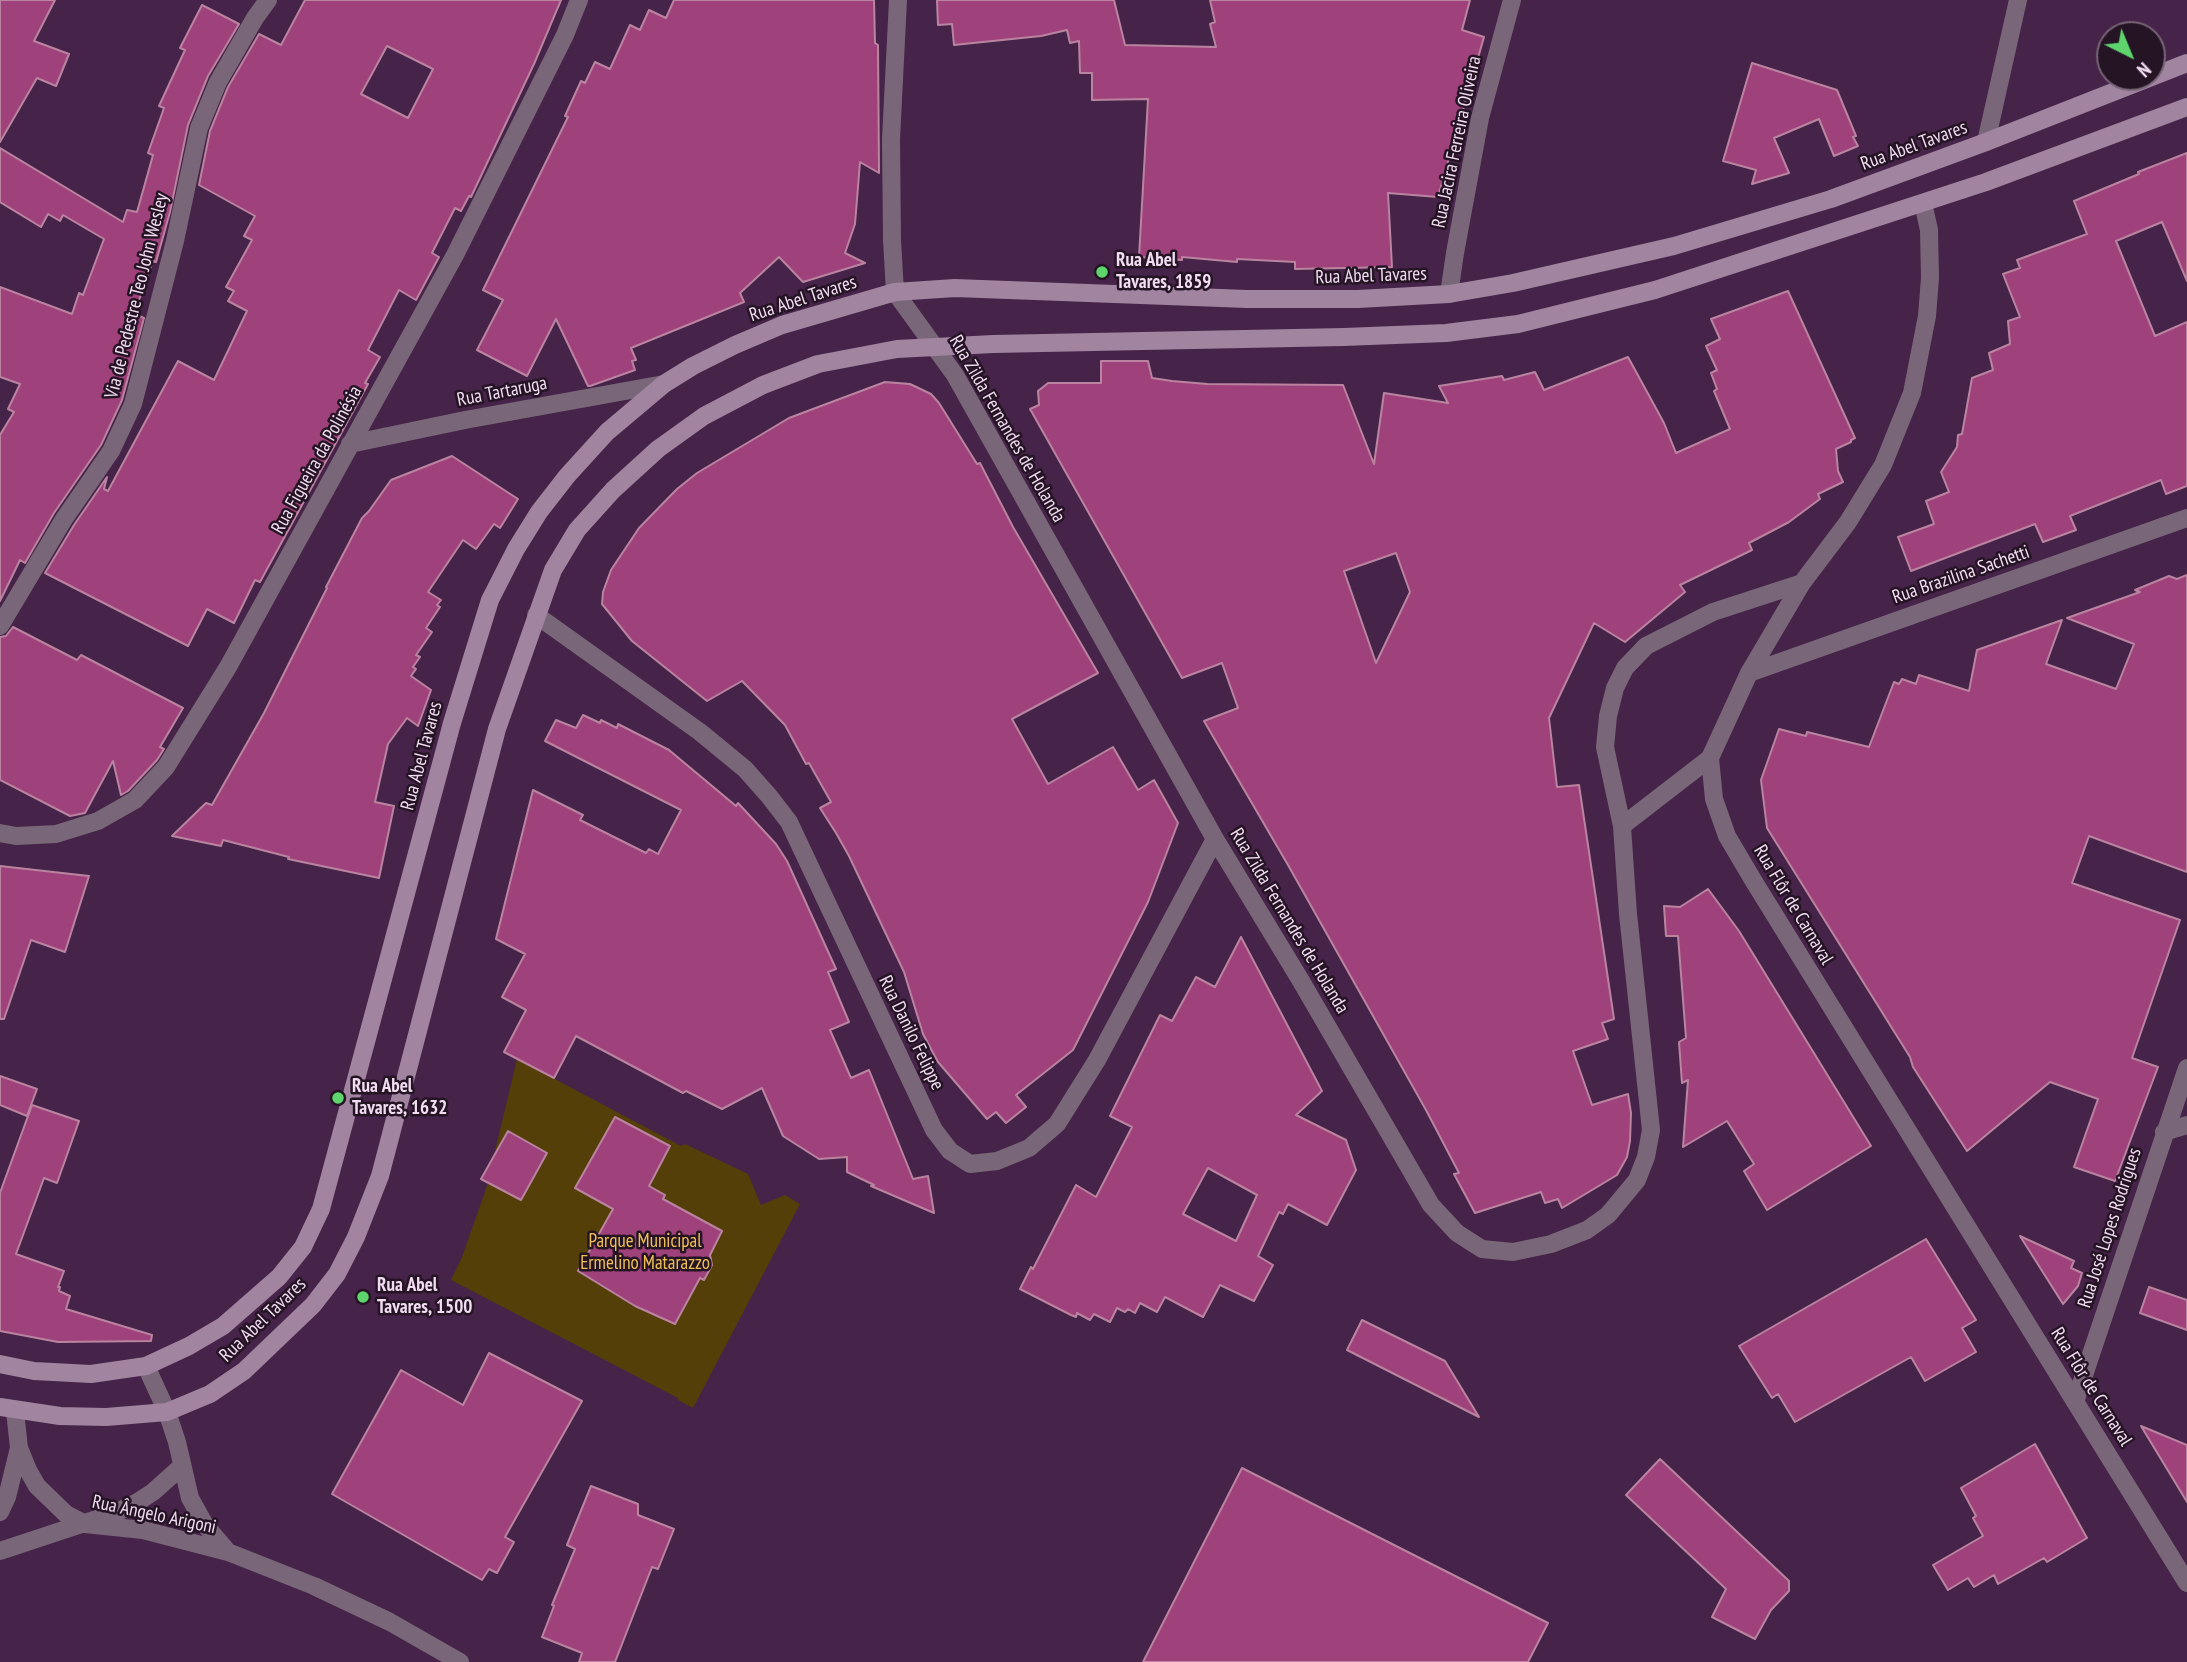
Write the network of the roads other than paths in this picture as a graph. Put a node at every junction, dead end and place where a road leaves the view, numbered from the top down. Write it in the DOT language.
graph roads {
  1 [pos="268,0"];
  2 [pos="579,0"];
  3 [pos="898,0"];
  4 [pos="1512,0"];
  5 [pos="2018,0"];
  6 [pos="2187,63"];
  7 [pos="2187,107"];
  8 [pos="1986,142"];
  9 [pos="1923,203"];
  10 [pos="895,292"];
  11 [pos="1449,294"];
  12 [pos="935,347"];
  13 [pos="664,384"];
  14 [pos="350,444"];
  15 [pos="2187,518"];
  16 [pos="1802,583"];
  17 [pos="536,615"];
  18 [pos="0,626"];
  19 [pos="1749,673"];
  20 [pos="1710,758"];
  21 [pos="1622,826"];
  22 [pos="0,833"];
  23 [pos="1215,839"];
  24 [pos="2187,1068"];
  25 [pos="2187,1125"];
  26 [pos="2165,1132"];
  27 [pos="0,1364"];
  28 [pos="146,1366"];
  29 [pos="2075,1402"];
  30 [pos="8,1409"];
  31 [pos="167,1412"];
  32 [pos="19,1448"];
  33 [pos="182,1466"];
  34 [pos="0,1512"];
  35 [pos="85,1524"];
  36 [pos="0,1551"];
  37 [pos="228,1552"];
  38 [pos="2187,1583"];
  39 [pos="460,1662"];
  1 -- 18 [label="street, Via de Pedestre Teo John Wesley"];
  2 -- 14 [label="street, Rua Figueira da Polinésia"];
  3 -- 10 [label="street"];
  4 -- 11 [label="street, Rua Jacira Ferreira Oliveira"];
  5 -- 8 [label="street"];
  6 -- 8 [label="street, Rua Abel Tavares"];
  7 -- 9 [label="street, Rua Abel Tavares"];
  8 -- 11 [label="street, Rua Abel Tavares"];
  9 -- 12 [label="street, Rua Abel Tavares"];
  9 -- 16 [label="street"];
  10 -- 11 [label="street, Rua Abel Tavares"];
  10 -- 12 [label="street, Rua Zilda Fernandes de Holanda"];
  10 -- 13 [label="street, Rua Abel Tavares"];
  12 -- 17 [label="street, Rua Abel Tavares"];
  12 -- 23 [label="street, Rua Zilda Fernandes de Holanda"];
  13 -- 14 [label="street, Rua Tartaruga"];
  13 -- 28 [label="street, Rua Abel Tavares"];
  14 -- 22 [label="street, Rua Figueira da Polinésia"];
  15 -- 19 [label="street, Rua Brazilina Sachetti"];
  16 -- 19 [label="street"];
  16 -- 21 [label="street, Rua Zilda Fernandes de Holanda"];
  17 -- 23 [label="street, Rua Danilo Felippe"];
  17 -- 31 [label="street, Rua Abel Tavares"];
  19 -- 20 [label="street"];
  20 -- 21 [label="street"];
  20 -- 29 [label="street, Rua Flôr de Carnaval"];
  21 -- 23 [label="street, Rua Zilda Fernandes de Holanda"];
  24 -- 26 [label="street, Rua José Lopes Rodrigues"];
  25 -- 26 [label="street"];
  26 -- 29 [label="street, Rua José Lopes Rodrigues"];
  27 -- 28 [label="street, Rua Abel Tavares"];
  28 -- 31 [label="street, Rua Ângelo Arigoni"];
  29 -- 38 [label="street, Rua Flôr de Carnaval"];
  30 -- 31 [label="street, Rua Abel Tavares"];
  30 -- 32 [label="street, Rua Ângelo Arigoni"];
  31 -- 33 [label="street, Rua Ângelo Arigoni"];
  32 -- 34 [label="street"];
  32 -- 35 [label="street, Rua Ângelo Arigoni"];
  33 -- 35 [label="street"];
  33 -- 37 [label="street, Rua Ângelo Arigoni"];
  35 -- 36 [label="street"];
  35 -- 37 [label="street, Rua Ângelo Arigoni"];
  37 -- 39 [label="street, Rua Ângelo Arigoni"];
}
